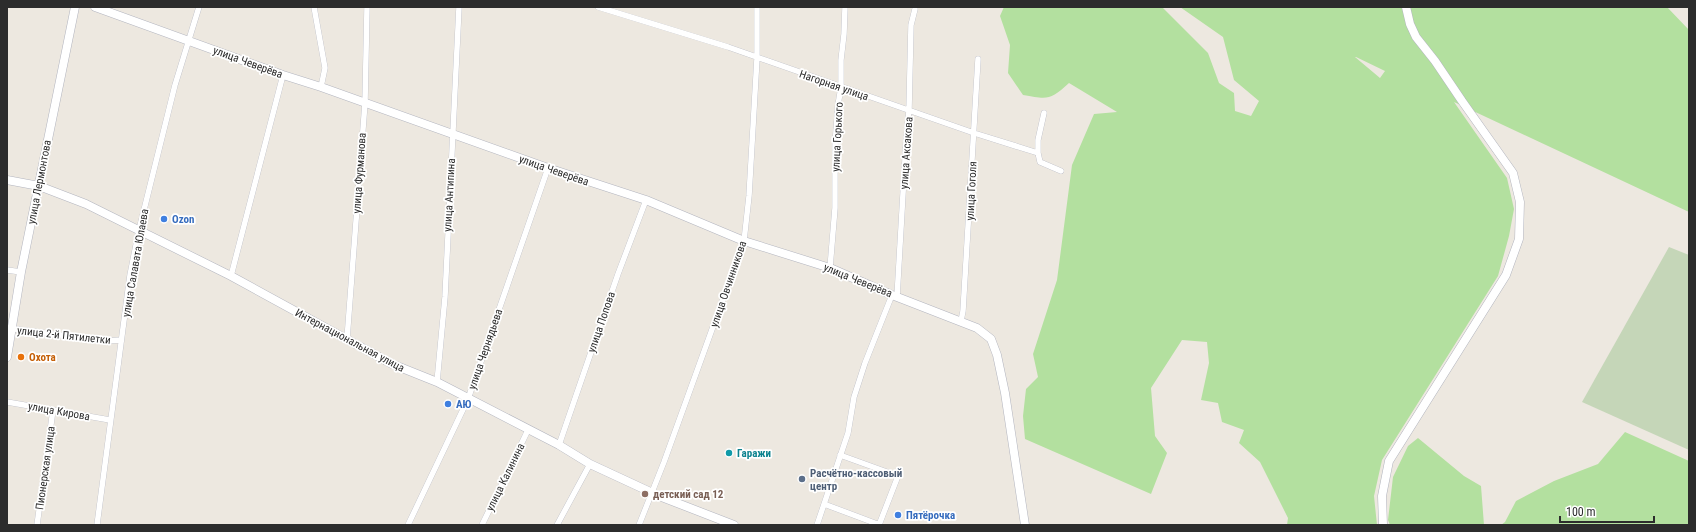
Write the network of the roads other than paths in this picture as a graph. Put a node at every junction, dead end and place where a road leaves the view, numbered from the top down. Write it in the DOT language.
graph roads {
  1 [pos="75,7"];
  2 [pos="95,7"];
  3 [pos="199,7"];
  4 [pos="314,7"];
  5 [pos="367,7"];
  6 [pos="459,7"];
  7 [pos="598,7"];
  8 [pos="757,7"];
  9 [pos="845,7"];
  10 [pos="1406,7"];
  11 [pos="915,9"];
  12 [pos="188,40"];
  13 [pos="757,58"];
  14 [pos="978,59"];
  15 [pos="283,76"];
  16 [pos="321,87"];
  17 [pos="841,87"];
  18 [pos="365,103"];
  19 [pos="909,110"];
  20 [pos="1044,113"];
  21 [pos="974,133"];
  22 [pos="452,134"];
  23 [pos="1038,153"];
  24 [pos="548,168"];
  25 [pos="1061,172"];
  26 [pos="7,180"];
  27 [pos="38,186"];
  28 [pos="646,200"];
  29 [pos="139,230"];
  30 [pos="744,241"];
  31 [pos="830,268"];
  32 [pos="7,270"];
  33 [pos="21,272"];
  34 [pos="231,276"];
  35 [pos="894,296"];
  36 [pos="961,321"];
  37 [pos="10,329"];
  38 [pos="347,339"];
  39 [pos="121,340"];
  40 [pos="7,357"];
  41 [pos="437,382"];
  42 [pos="468,399"];
  43 [pos="7,402"];
  44 [pos="53,410"];
  45 [pos="110,420"];
  46 [pos="528,430"];
  47 [pos="559,445"];
  48 [pos="840,455"];
  49 [pos="590,464"];
  50 [pos="652,493"];
  51 [pos="824,504"];
  52 [pos="37,525"];
  53 [pos="97,525"];
  54 [pos="408,525"];
  55 [pos="482,525"];
  56 [pos="557,525"];
  57 [pos="639,525"];
  58 [pos="734,525"];
  59 [pos="817,525"];
  60 [pos="879,525"];
  61 [pos="1025,525"];
  62 [pos="1383,525"];
  1 -- 27 [label="street, улица Лермонтова"];
  2 -- 12 [label="street, улица Чеверёва"];
  3 -- 12 [label="street, улица Салавата Юлаева"];
  4 -- 16 [label="street"];
  5 -- 18 [label="street, улица Фурманова"];
  6 -- 22 [label="street, улица Антипина"];
  7 -- 13 [label="street, Нагорная улица"];
  8 -- 13 [label="street, улица Овчинникова"];
  9 -- 17 [label="street, улица Горького"];
  10 -- 62 [label="street"];
  11 -- 19 [label="street, улица Аксакова"];
  12 -- 15 [label="street, улица Чеверёва"];
  12 -- 29 [label="street, улица Салавата Юлаева"];
  13 -- 17 [label="street, Нагорная улица"];
  13 -- 30 [label="street, улица Овчинникова"];
  14 -- 21 [label="street, улица Гоголя"];
  15 -- 16 [label="street, улица Чеверёва"];
  15 -- 34 [label="street"];
  16 -- 18 [label="street, улица Чеверёва"];
  17 -- 19 [label="street, Нагорная улица"];
  17 -- 31 [label="street, улица Горького"];
  18 -- 22 [label="street, улица Чеверёва"];
  18 -- 38 [label="street, улица Фурманова"];
  19 -- 21 [label="street, Нагорная улица"];
  19 -- 35 [label="street, улица Аксакова"];
  20 -- 23 [label="street"];
  21 -- 23 [label="street, Нагорная улица"];
  21 -- 36 [label="street, улица Гоголя"];
  22 -- 24 [label="street, улица Чеверёва"];
  22 -- 41 [label="street, улица Антипина"];
  23 -- 25 [label="street"];
  24 -- 28 [label="street, улица Чеверёва"];
  24 -- 42 [label="street, улица Чернядьева"];
  26 -- 27 [label="street, Интернациональная улица"];
  27 -- 29 [label="street, Интернациональная улица"];
  27 -- 33 [label="street, улица Лермонтова"];
  28 -- 30 [label="street, улица Чеверёва"];
  28 -- 47 [label="street, улица Попова"];
  29 -- 34 [label="street, Интернациональная улица"];
  29 -- 39 [label="street, улица Салавата Юлаева"];
  30 -- 31 [label="street, улица Чеверёва"];
  30 -- 50 [label="street, улица Овчинникова"];
  31 -- 35 [label="street, улица Чеверёва"];
  32 -- 33 [label="street"];
  33 -- 37 [label="street, улица Лермонтова"];
  34 -- 38 [label="street, Интернациональная улица"];
  35 -- 36 [label="street, улица Чеверёва"];
  35 -- 48 [label="street, улица Аксакова"];
  36 -- 61 [label="street, улица Чеверёва"];
  37 -- 39 [label="street, улица 2-й Пятилетки"];
  37 -- 40 [label="street, улица Лермонтова"];
  38 -- 41 [label="street, Интернациональная улица"];
  39 -- 45 [label="street, улица Салавата Юлаева"];
  41 -- 42 [label="street, Интернациональная улица"];
  42 -- 46 [label="street, Интернациональная улица"];
  42 -- 54 [label="street, улица Чернядьева"];
  43 -- 44 [label="street, улица Кирова"];
  44 -- 45 [label="street, улица Кирова"];
  44 -- 52 [label="street, Пионерская улица"];
  45 -- 53 [label="street, улица Салавата Юлаева"];
  46 -- 47 [label="street, Интернациональная улица"];
  46 -- 55 [label="street, улица Калинина"];
  47 -- 49 [label="street, Интернациональная улица"];
  48 -- 51 [label="street, улица Аксакова"];
  48 -- 60 [label="street"];
  49 -- 50 [label="street, Интернациональная улица"];
  49 -- 56 [label="street"];
  50 -- 57 [label="street, улица Овчинникова"];
  50 -- 58 [label="street, Интернациональная улица"];
  51 -- 59 [label="street, улица Аксакова"];
  51 -- 60 [label="street"];
}
